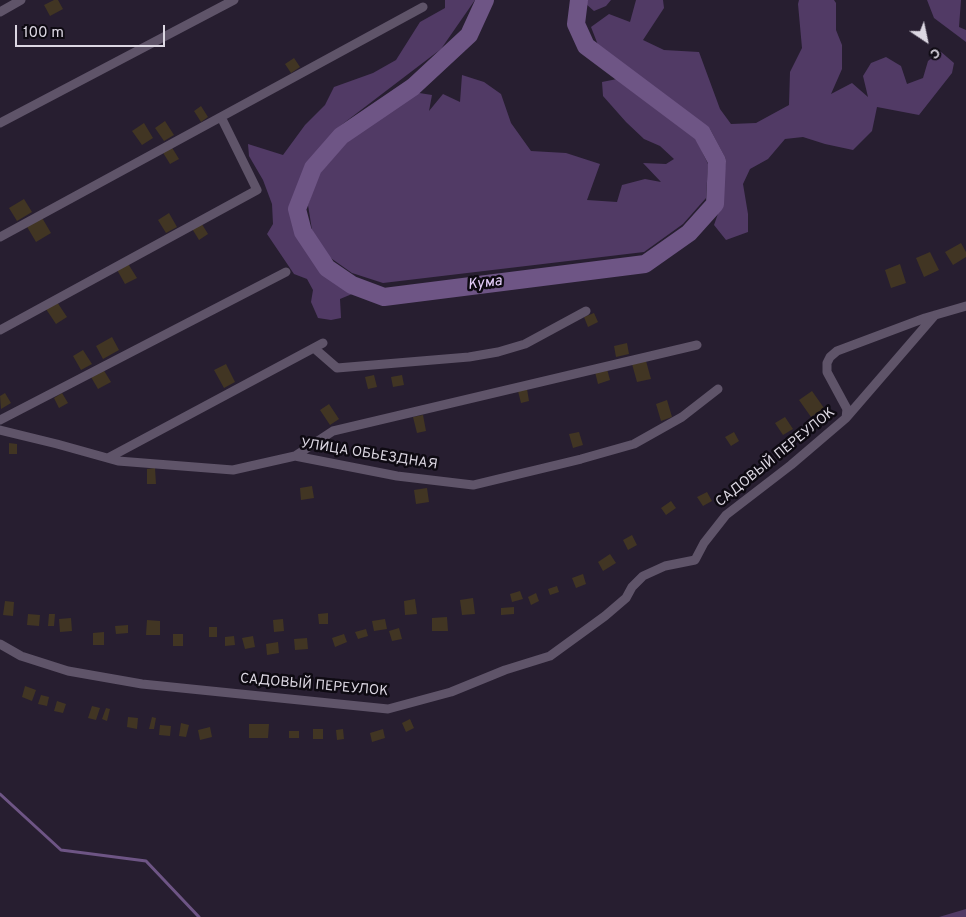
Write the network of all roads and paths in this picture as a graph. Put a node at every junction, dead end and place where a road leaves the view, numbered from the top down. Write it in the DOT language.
graph roads {
  1 [pos="21,0"];
  2 [pos="234,0"];
  3 [pos="423,7"];
  4 [pos="0,12"];
  5 [pos="222,117"];
  6 [pos="0,122"];
  7 [pos="0,237"];
  8 [pos="286,272"];
  9 [pos="966,306"];
  10 [pos="586,311"];
  11 [pos="935,315"];
  12 [pos="0,330"];
  13 [pos="323,343"];
  14 [pos="697,345"];
  15 [pos="314,348"];
  16 [pos="718,389"];
  17 [pos="846,418"];
  18 [pos="0,420"];
  19 [pos="0,430"];
  20 [pos="294,456"];
  21 [pos="108,458"];
  22 [pos="0,644"];
  1 -- 4 [label="street"];
  2 -- 6 [label="street"];
  3 -- 5 [label="street"];
  5 -- 7 [label="street"];
  5 -- 12 [label="street"];
  8 -- 18 [label="street"];
  9 -- 11 [label="street"];
  10 -- 15 [label="street"];
  11 -- 17 [label="street, САДОВЫЙ ПЕРЕУЛОК"];
  11 -- 17 [label="street"];
  13 -- 15 [label="street"];
  14 -- 20 [label="street"];
  15 -- 21 [label="street"];
  16 -- 20 [label="street, УЛИЦА ОБЬЕЗДНАЯ"];
  17 -- 22 [label="street, САДОВЫЙ ПЕРЕУЛОК"];
  19 -- 21 [label="street, УЛИЦА ОБЬЕЗДНАЯ"];
  20 -- 21 [label="street, УЛИЦА ОБЬЕЗДНАЯ"];
}
